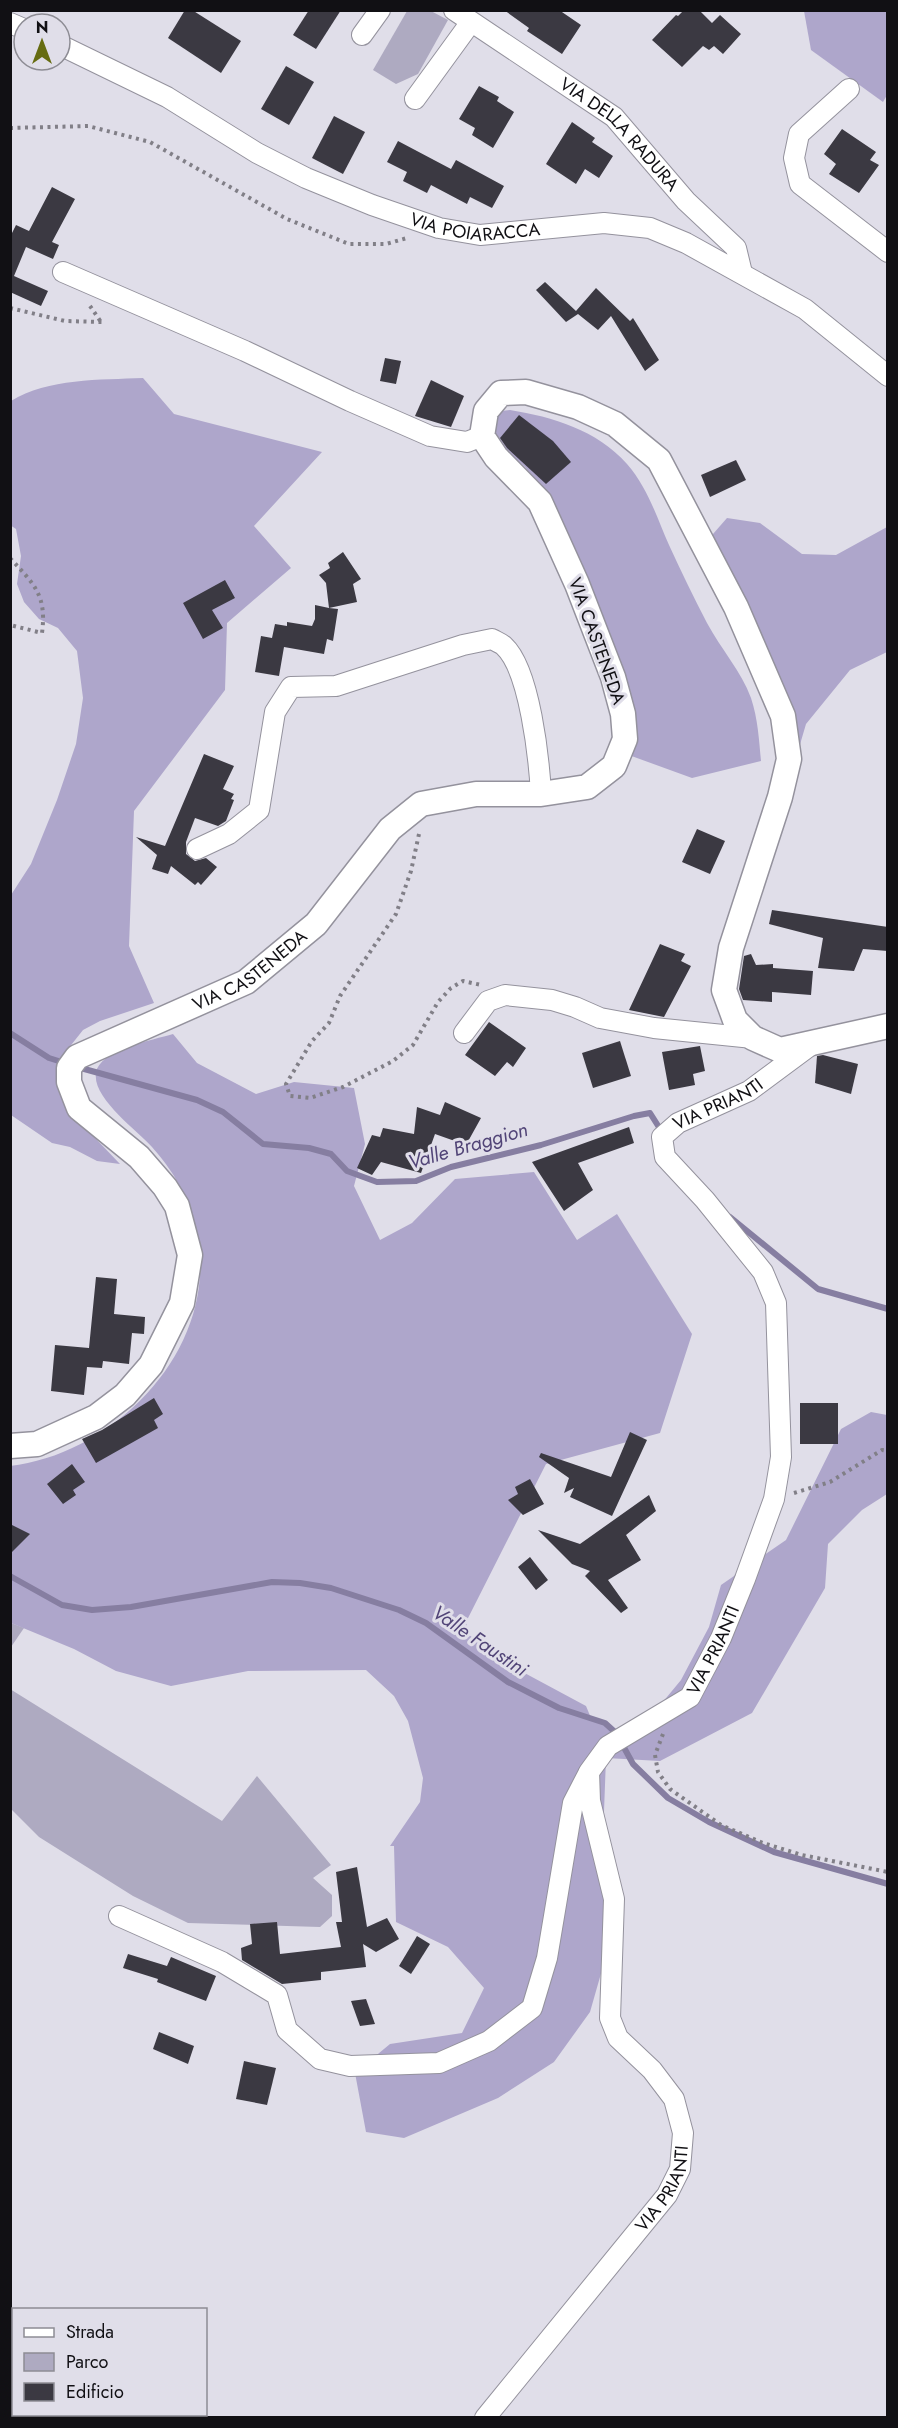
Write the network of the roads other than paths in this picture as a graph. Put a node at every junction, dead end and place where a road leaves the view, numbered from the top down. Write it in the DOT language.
graph roads {
  1 [pos="380,10"];
  2 [pos="454,10"];
  3 [pos="471,22"];
  4 [pos="362,35"];
  5 [pos="72,51"];
  6 [pos="849,89"];
  7 [pos="415,99"];
  8 [pos="888,252"];
  9 [pos="63,272"];
  10 [pos="742,273"];
  11 [pos="888,376"];
  12 [pos="482,436"];
  13 [pos="542,794"];
  14 [pos="197,849"];
  15 [pos="888,1026"];
  16 [pos="464,1033"];
  17 [pos="753,1038"];
  18 [pos="812,1044"];
  19 [pos="10,1446"];
  20 [pos="589,1772"];
  21 [pos="119,1916"];
  22 [pos="485,2418"];
  1 -- 4 [label="street"];
  2 -- 3 [label="street, VIA DELLA RADURA"];
  3 -- 7 [label="street"];
  3 -- 10 [label="street, VIA DELLA RADURA"];
  5 -- 10 [label="street, VIA POIARACCA"];
  6 -- 8 [label="street"];
  9 -- 12 [label="street"];
  10 -- 11 [label="street, VIA POIARACCA"];
  12 -- 13 [label="street, VIA CASTENEDA"];
  12 -- 17 [label="street"];
  13 -- 14 [label="street"];
  13 -- 19 [label="street, VIA CASTENEDA"];
  15 -- 18 [label="street"];
  16 -- 17 [label="street"];
  17 -- 18 [label="street"];
  18 -- 20 [label="street, VIA PRIANTI"];
  20 -- 21 [label="street"];
  20 -- 22 [label="street, VIA PRIANTI"];
}
